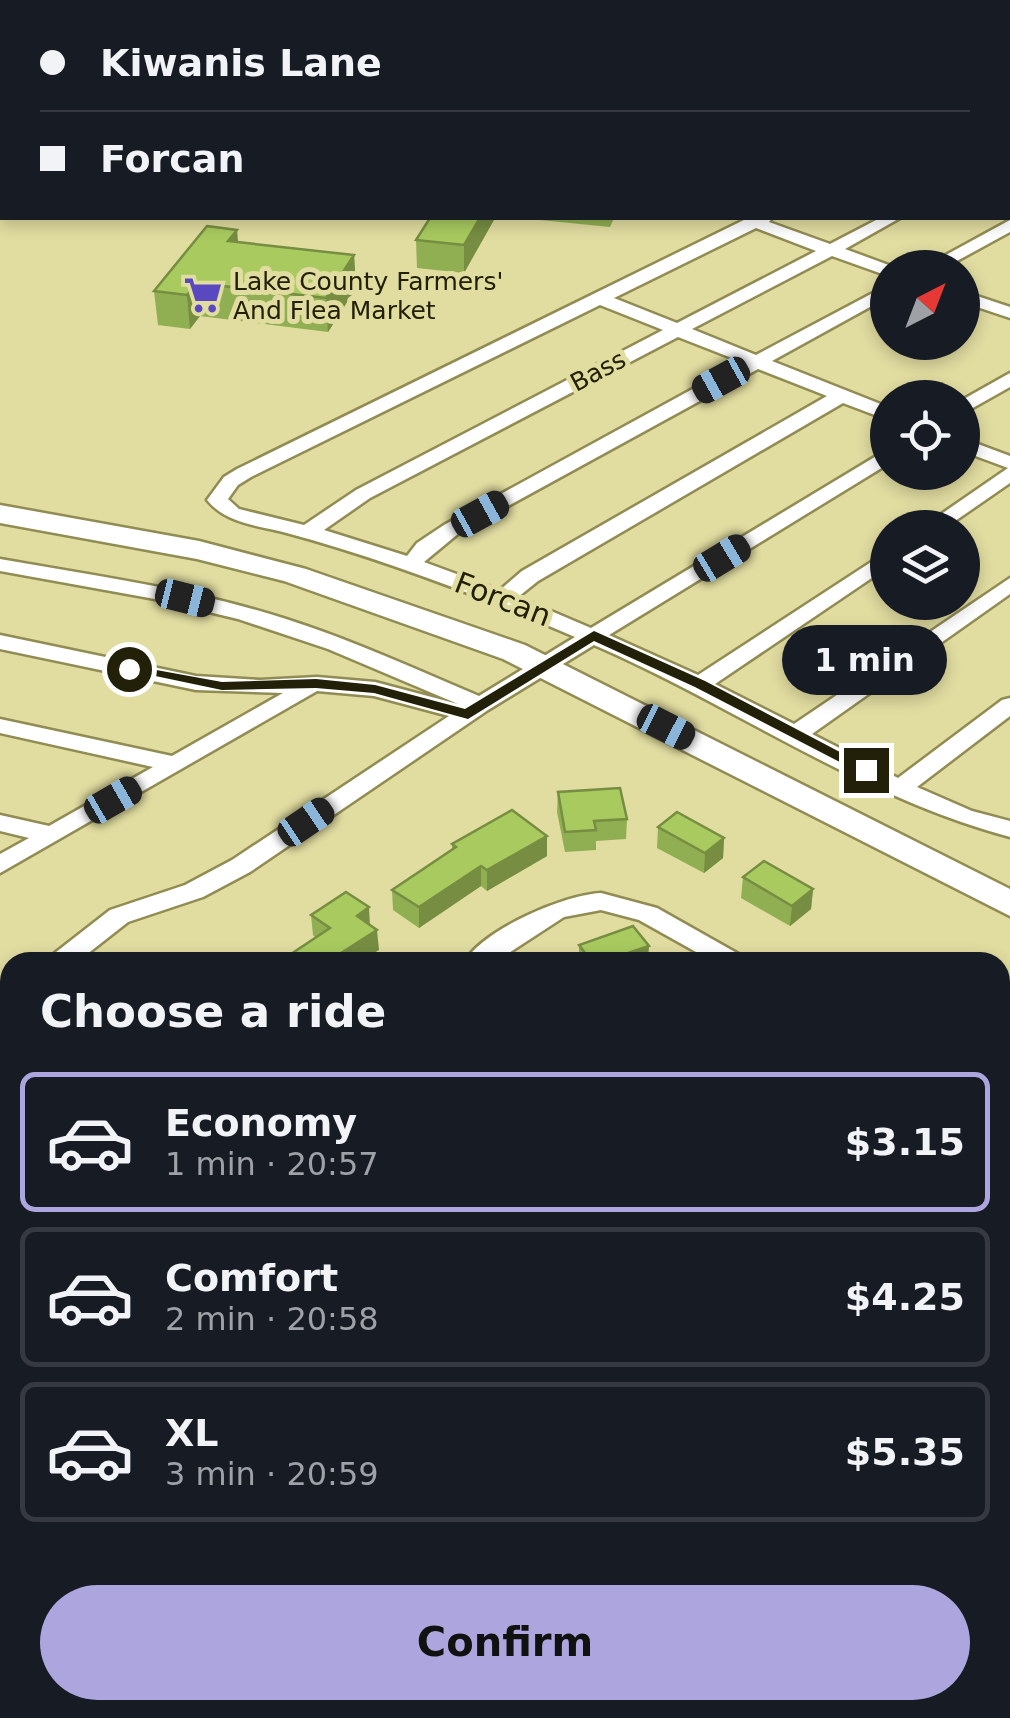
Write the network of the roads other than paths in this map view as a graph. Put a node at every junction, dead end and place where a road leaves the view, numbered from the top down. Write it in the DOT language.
graph roads {
  1 [pos="759,220"];
  2 [pos="888,220"];
  3 [pos="1010,224"];
  4 [pos="830,250"];
  5 [pos="963,250"];
  6 [pos="870,264"];
  7 [pos="600,299"];
  8 [pos="870,300"];
  9 [pos="980,302"];
  10 [pos="1010,313"];
  11 [pos="677,330"];
  12 [pos="756,361"];
  13 [pos="1010,378"];
  14 [pos="841,396"];
  15 [pos="980,397"];
  16 [pos="870,407"];
  17 [pos="980,451"];
  18 [pos="1010,463"];
  19 [pos="870,467"];
  20 [pos="1010,474"];
  21 [pos="957,510"];
  22 [pos="0,514"];
  23 [pos="308,532"];
  24 [pos="412,564"];
  25 [pos="0,565"];
  26 [pos="870,569"];
  27 [pos="1010,584"];
  28 [pos="503,598"];
  29 [pos="594,635"];
  30 [pos="0,642"];
  31 [pos="544,666"];
  32 [pos="316,684"];
  33 [pos="700,684"];
  34 [pos="1010,705"];
  35 [pos="474,710"];
  36 [pos="0,726"];
  37 [pos="798,733"];
  38 [pos="175,764"];
  39 [pos="900,788"];
  40 [pos="0,824"];
  41 [pos="1010,828"];
  42 [pos="51,836"];
  43 [pos="0,865"];
  44 [pos="1010,904"];
  45 [pos="73,952"];
  46 [pos="492,952"];
  47 [pos="715,952"];
  1 -- 4 [label="street"];
  1 -- 7 [label="street"];
  2 -- 4 [label="street, Bass"];
  3 -- 5 [label="street"];
  4 -- 6 [label="street"];
  4 -- 11 [label="street, Bass"];
  7 -- 11 [label="street"];
  7 -- 23 [label="street, Forcan"];
  8 -- 12 [label="street"];
  9 -- 10 [label="street"];
  11 -- 12 [label="street"];
  11 -- 23 [label="street, Bass"];
  12 -- 14 [label="street"];
  12 -- 24 [label="street"];
  13 -- 15 [label="street"];
  14 -- 16 [label="street"];
  14 -- 28 [label="street"];
  17 -- 18 [label="street"];
  19 -- 29 [label="street"];
  20 -- 21 [label="street"];
  22 -- 31 [label="main road"];
  23 -- 24 [label="street, Forcan"];
  24 -- 28 [label="street, Forcan"];
  25 -- 35 [label="street"];
  26 -- 33 [label="street"];
  27 -- 37 [label="street"];
  28 -- 29 [label="street, Forcan"];
  29 -- 31 [label="street"];
  29 -- 33 [label="street, Forcan"];
  30 -- 32 [label="street"];
  31 -- 35 [label="street"];
  31 -- 44 [label="main road"];
  32 -- 35 [label="street"];
  32 -- 38 [label="street"];
  33 -- 37 [label="street, Forcan"];
  34 -- 39 [label="street"];
  35 -- 45 [label="street"];
  36 -- 38 [label="street"];
  37 -- 39 [label="street, Forcan"];
  38 -- 42 [label="street"];
  39 -- 41 [label="street, Forcan"];
  40 -- 42 [label="street"];
  42 -- 43 [label="street"];
  46 -- 47 [label="street"];
}
